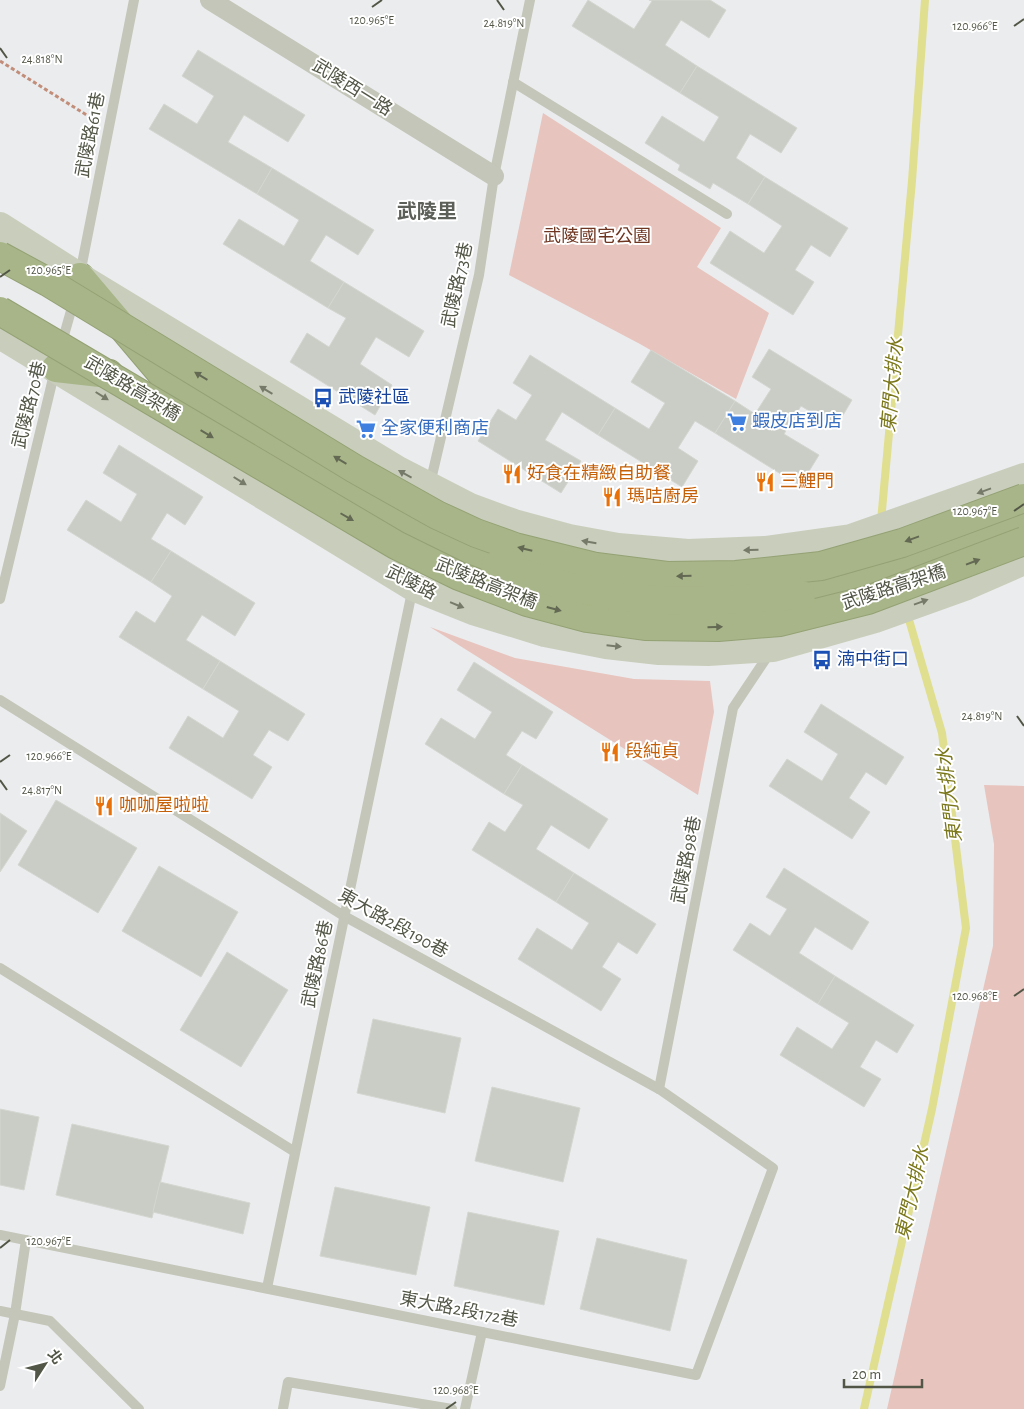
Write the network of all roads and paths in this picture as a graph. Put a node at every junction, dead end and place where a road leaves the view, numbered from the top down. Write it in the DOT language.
graph roads {
  1 [pos="134,0"];
  2 [pos="210,0"];
  3 [pos="530,0"];
  4 [pos="0,61"];
  5 [pos="513,82"];
  6 [pos="108,129"];
  7 [pos="494,176"];
  8 [pos="727,214"];
  9 [pos="0,226"];
  10 [pos="0,256"];
  11 [pos="80,277"];
  12 [pos="0,311"];
  13 [pos="0,335"];
  14 [pos="56,368"];
  15 [pos="168,381"];
  16 [pos="1024,477"];
  17 [pos="429,488"];
  18 [pos="1024,498"];
  19 [pos="1024,520"];
  20 [pos="1024,541"];
  21 [pos="783,547"];
  22 [pos="1024,562"];
  23 [pos="412,587"];
  24 [pos="0,599"];
  25 [pos="794,632"];
  26 [pos="773,648"];
  27 [pos="0,700"];
  28 [pos="344,916"];
  29 [pos="0,968"];
  30 [pos="659,1089"];
  31 [pos="295,1152"];
  32 [pos="774,1168"];
  33 [pos="0,1235"];
  34 [pos="26,1240"];
  35 [pos="267,1288"];
  36 [pos="0,1311"];
  37 [pos="15,1314"];
  38 [pos="482,1332"];
  39 [pos="0,1386"];
  40 [pos="139,1409"];
  41 [pos="284,1409"];
  42 [pos="452,1409"];
  43 [pos="465,1409"];
  1 -- 6 [label="lane, 武陵路61巷"];
  2 -- 7 [label="street, 武陵西一路"];
  3 -- 5 [label="lane, 武陵路73巷"];
  4 -- 6 [label="path"];
  5 -- 7 [label="lane, 武陵路73巷"];
  5 -- 8 [label="lane"];
  6 -- 11 [label="lane, 武陵路61巷"];
  7 -- 17 [label="lane, 武陵路73巷"];
  9 -- 11 [label="street"];
  18 -- 10 [label="highway, one-way, bridge"];
  11 -- 14 [label="lane, 武陵路70巷"];
  11 -- 15 [label="highway"];
  17 -- 11 [label="street, one-way"];
  12 -- 20 [label="highway, 武陵路高架橋, one-way, bridge"];
  13 -- 14 [label="street, 武陵路"];
  14 -- 15 [label="highway"];
  14 -- 23 [label="street, 武陵路, one-way"];
  14 -- 24 [label="lane, 武陵路70巷"];
  15 -- 19 [label="highway, bridge"];
  16 -- 21 [label="street, one-way"];
  21 -- 17 [label="street, one-way"];
  19 -- 25 [label="street"];
  21 -- 25 [label="street"];
  26 -- 22 [label="street, 武陵路, one-way"];
  23 -- 26 [label="street, 武陵路, one-way"];
  23 -- 28 [label="lane, 武陵路86巷"];
  25 -- 26 [label="street"];
  26 -- 30 [label="lane, 武陵路98巷"];
  27 -- 28 [label="lane, 東大路2段190巷"];
  28 -- 30 [label="lane, 東大路2段190巷"];
  28 -- 31 [label="lane, 武陵路86巷"];
  29 -- 31 [label="lane"];
  30 -- 32 [label="lane, 東大路2段190巷"];
  31 -- 35 [label="lane, 武陵路86巷"];
  32 -- 38 [label="lane, 東大路2段172巷"];
  33 -- 34 [label="lane, 東大路2段172巷"];
  34 -- 35 [label="lane, 東大路2段172巷"];
  34 -- 37 [label="lane"];
  35 -- 38 [label="lane, 東大路2段172巷"];
  36 -- 37 [label="lane"];
  37 -- 39 [label="lane"];
  37 -- 40 [label="lane"];
  38 -- 43 [label="lane"];
  41 -- 42 [label="lane"];
}
